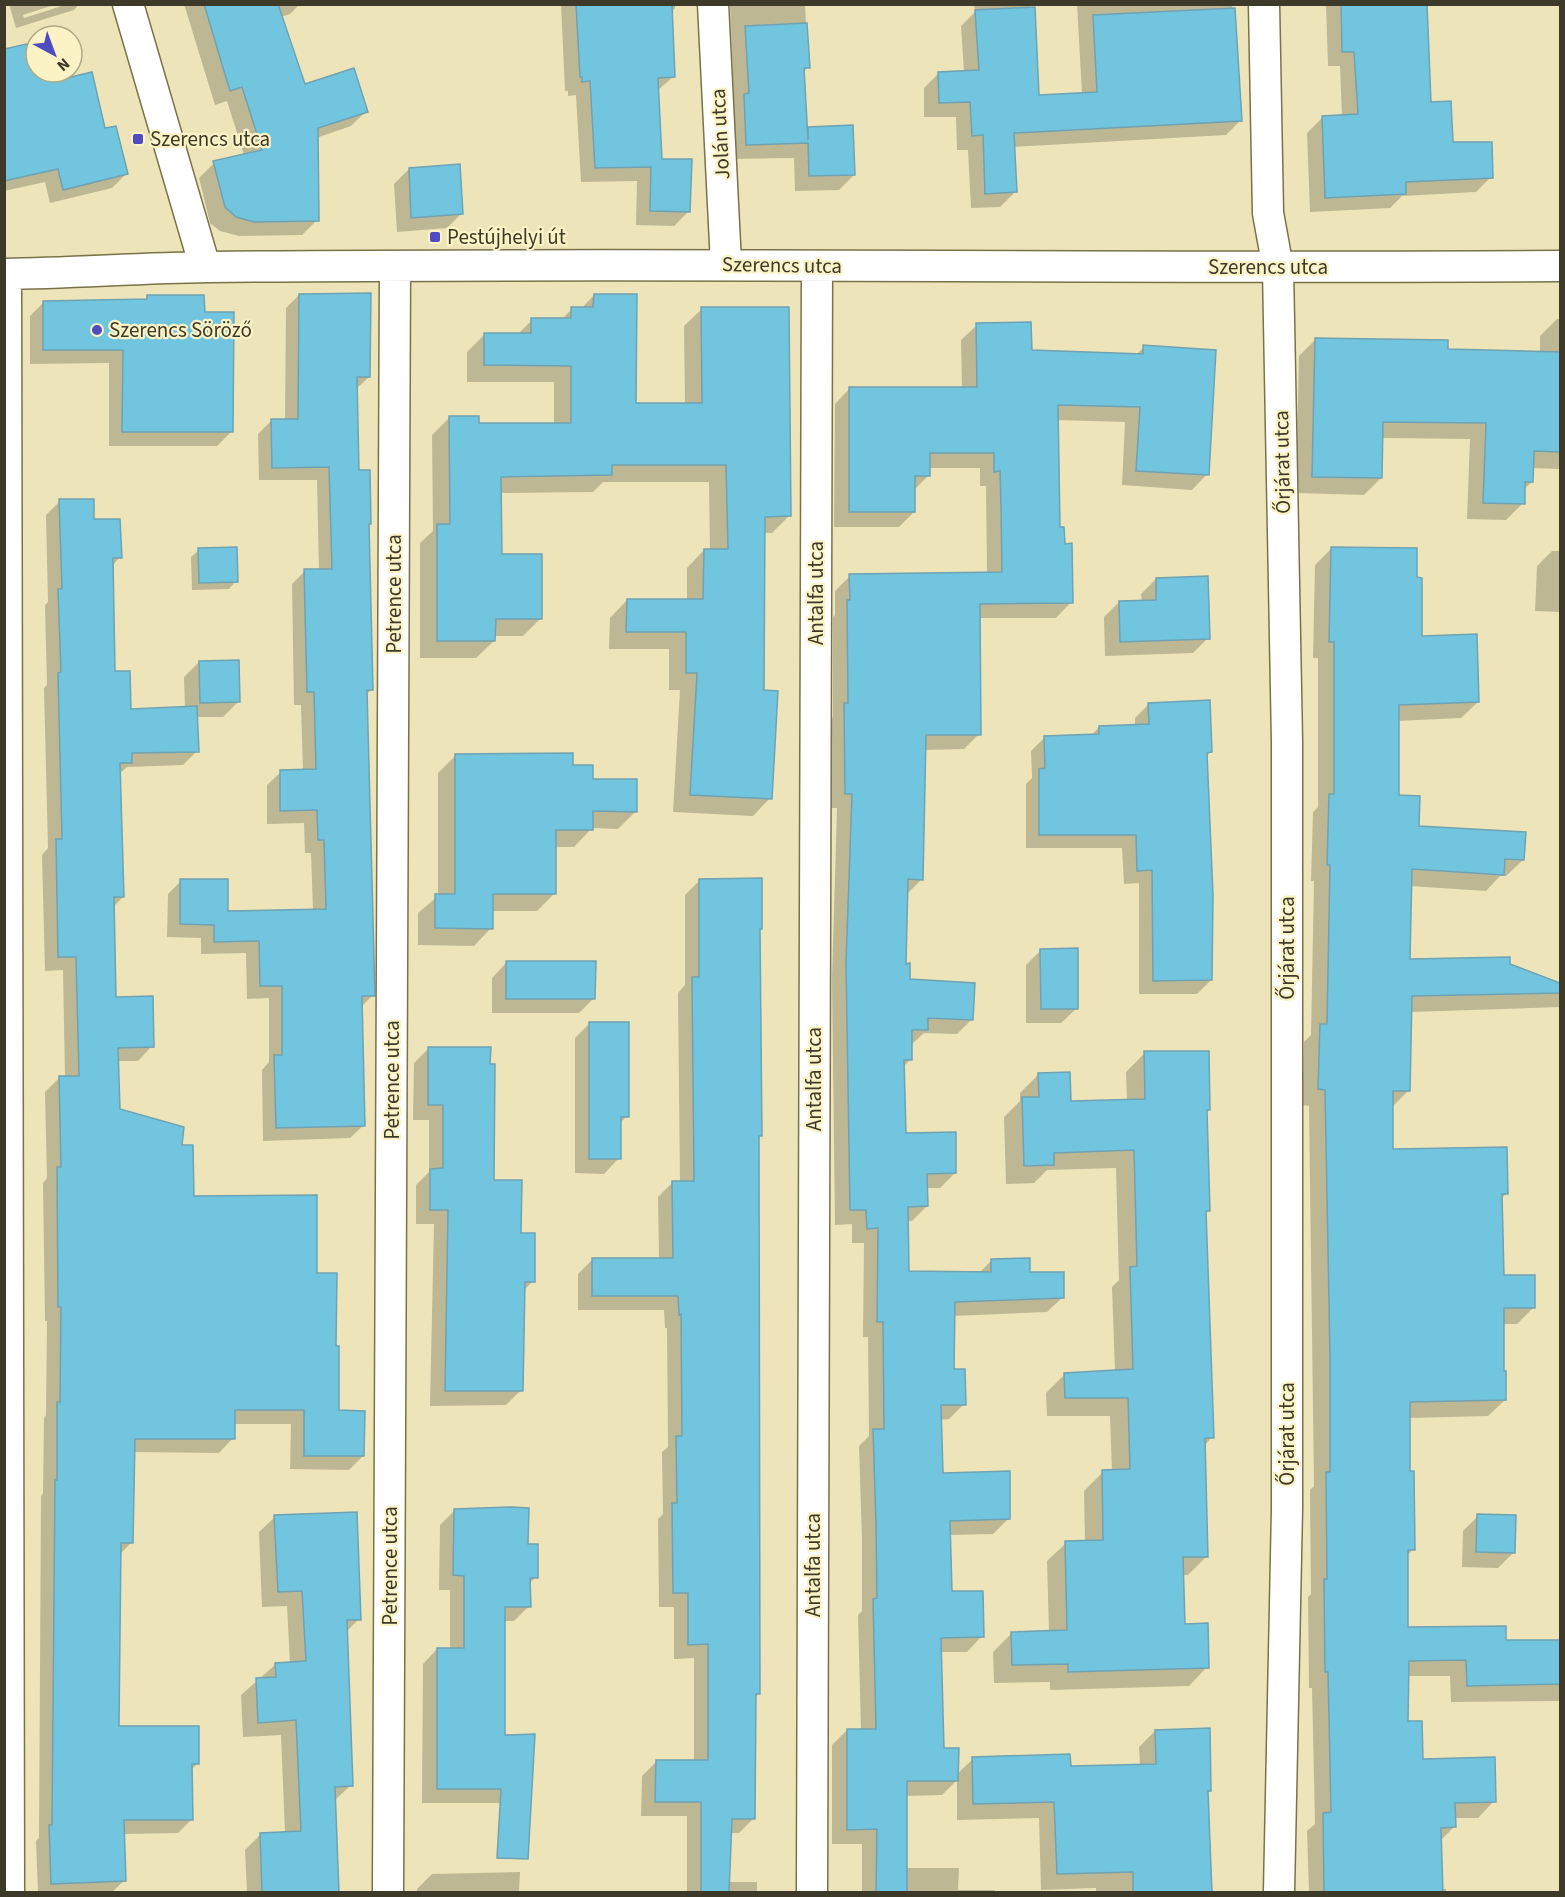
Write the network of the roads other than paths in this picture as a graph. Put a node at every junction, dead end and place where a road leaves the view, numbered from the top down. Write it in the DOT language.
graph roads {
  1 [pos="128,4"];
  2 [pos="713,4"];
  3 [pos="1264,4"];
  4 [pos="726,264"];
  5 [pos="817,266"];
  6 [pos="1560,266"];
  7 [pos="205,267"];
  8 [pos="395,267"];
  9 [pos="1278,268"];
  10 [pos="5,274"];
  11 [pos="9,1893"];
  12 [pos="388,1893"];
  13 [pos="812,1893"];
  14 [pos="1279,1893"];
  1 -- 7 [label="street"];
  2 -- 4 [label="street, Jolán utca"];
  3 -- 9 [label="street, Őrjárat utca"];
  4 -- 5 [label="street, Szerencs utca"];
  4 -- 8 [label="street, Szerencs utca"];
  5 -- 9 [label="street, Szerencs utca"];
  5 -- 13 [label="street, Antalfa utca"];
  6 -- 9 [label="street, Szerencs utca"];
  7 -- 8 [label="street, Szerencs utca"];
  7 -- 10 [label="street, Szerencs utca"];
  8 -- 12 [label="street, Petrence utca"];
  9 -- 14 [label="street, Őrjárat utca"];
  10 -- 11 [label="street"];
}
